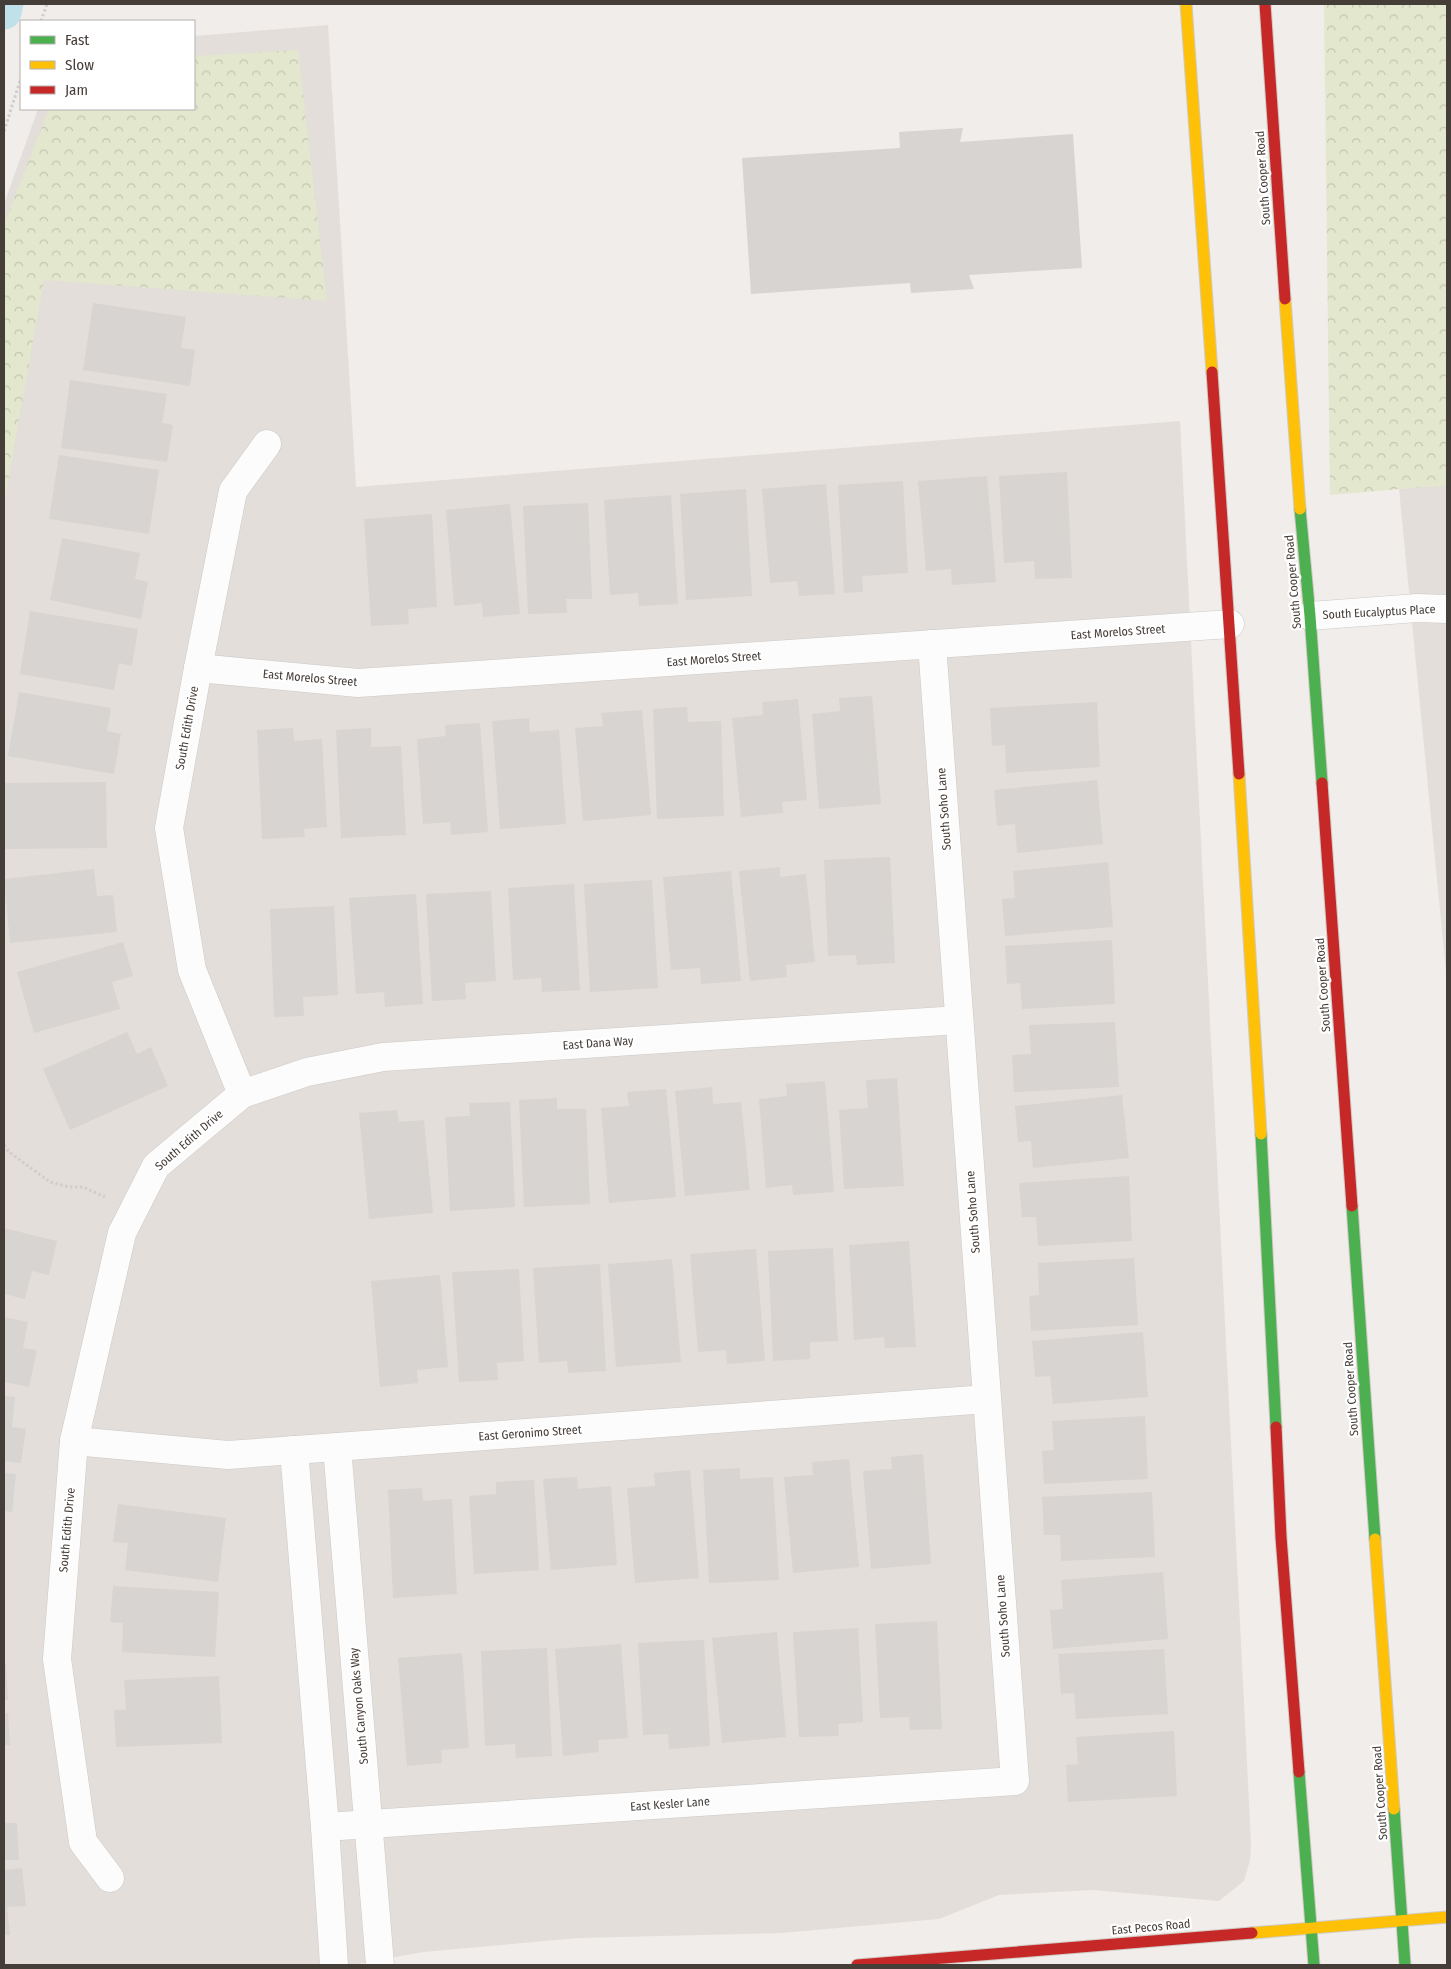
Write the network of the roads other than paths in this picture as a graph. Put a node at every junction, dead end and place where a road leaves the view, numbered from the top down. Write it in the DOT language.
graph roads {
  1 [pos="1186,4"];
  2 [pos="1264,4"];
  3 [pos="267,444"];
  4 [pos="1447,609"];
  5 [pos="1310,616"];
  6 [pos="1230,624"];
  7 [pos="932,644"];
  8 [pos="198,668"];
  9 [pos="959,1020"];
  10 [pos="242,1094"];
  11 [pos="987,1399"];
  12 [pos="74,1441"];
  13 [pos="338,1447"];
  14 [pos="294,1450"];
  15 [pos="1015,1781"];
  16 [pos="368,1824"];
  17 [pos="325,1827"];
  18 [pos="110,1878"];
  19 [pos="1447,1917"];
  20 [pos="1402,1920"];
  21 [pos="1311,1928"];
  22 [pos="334,1965"];
  23 [pos="380,1965"];
  24 [pos="857,1965"];
  25 [pos="1314,1965"];
  26 [pos="1406,1965"];
  1 -- 6 [label="main road"];
  2 -- 5 [label="main road, South Cooper Road"];
  3 -- 8 [label="street, South Edith Drive"];
  4 -- 5 [label="street, South Eucalyptus Place"];
  5 -- 20 [label="main road, South Cooper Road"];
  6 -- 7 [label="street, East Morelos Street"];
  6 -- 21 [label="main road"];
  7 -- 8 [label="street, East Morelos Street"];
  7 -- 9 [label="street, South Soho Lane"];
  8 -- 10 [label="street, South Edith Drive"];
  9 -- 10 [label="street, East Dana Way"];
  9 -- 11 [label="street, South Soho Lane"];
  10 -- 12 [label="street, South Edith Drive"];
  11 -- 13 [label="street, East Geronimo Street"];
  11 -- 15 [label="street, South Soho Lane"];
  12 -- 14 [label="street, East Geronimo Street"];
  12 -- 18 [label="street, South Edith Drive"];
  13 -- 14 [label="street, East Geronimo Street"];
  13 -- 16 [label="street, South Canyon Oaks Way"];
  14 -- 17 [label="street"];
  15 -- 16 [label="street, East Kesler Lane"];
  16 -- 17 [label="street, East Kesler Lane"];
  16 -- 23 [label="street, South Canyon Oaks Way"];
  17 -- 22 [label="street"];
  19 -- 20 [label="main road, East Pecos Road"];
  20 -- 21 [label="main road, East Pecos Road"];
  20 -- 26 [label="main road, South Cooper Road"];
  21 -- 24 [label="main road, East Pecos Road"];
  21 -- 25 [label="main road"];
}
